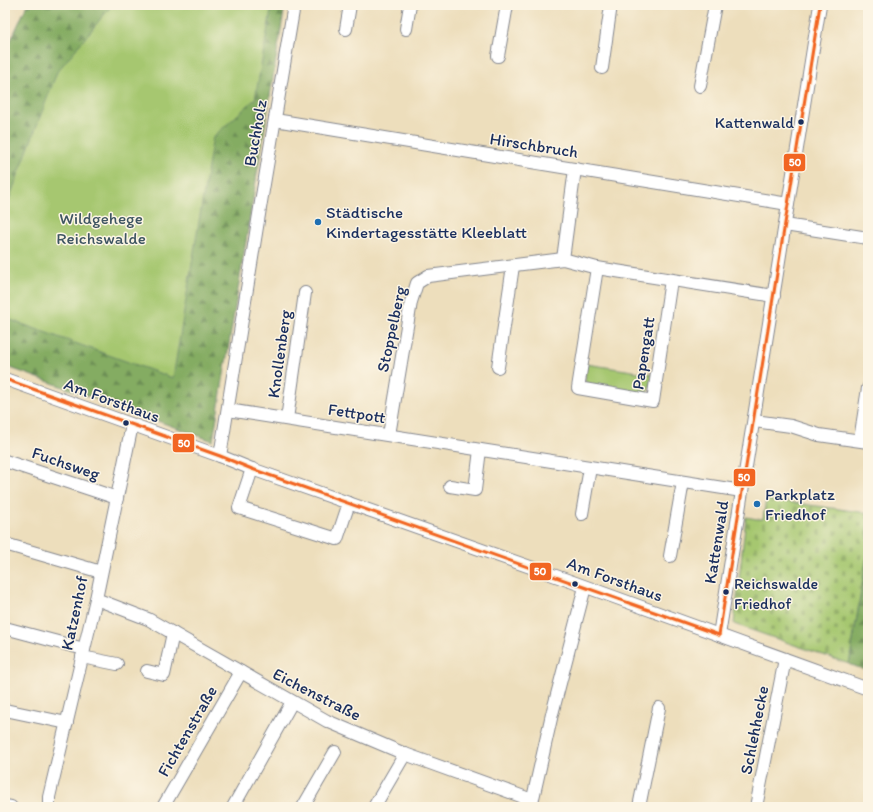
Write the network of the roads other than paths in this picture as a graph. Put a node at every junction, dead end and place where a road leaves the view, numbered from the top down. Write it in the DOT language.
graph roads {
  1 [pos="294,5"];
  2 [pos="350,5"];
  3 [pos="410,5"];
  4 [pos="507,5"];
  5 [pos="611,5"];
  6 [pos="714,5"];
  7 [pos="819,5"];
  8 [pos="346,28"];
  9 [pos="406,30"];
  10 [pos="498,56"];
  11 [pos="602,68"];
  12 [pos="700,86"];
  13 [pos="275,120"];
  14 [pos="575,169"];
  15 [pos="788,204"];
  16 [pos="785,224"];
  17 [pos="868,238"];
  18 [pos="563,259"];
  19 [pos="513,266"];
  20 [pos="597,268"];
  21 [pos="671,280"];
  22 [pos="305,294"];
  23 [pos="774,296"];
  24 [pos="498,367"];
  25 [pos="5,379"];
  26 [pos="868,388"];
  27 [pos="228,410"];
  28 [pos="287,419"];
  29 [pos="754,420"];
  30 [pos="132,425"];
  31 [pos="389,435"];
  32 [pos="864,441"];
  33 [pos="480,450"];
  34 [pos="220,456"];
  35 [pos="5,461"];
  36 [pos="590,468"];
  37 [pos="252,469"];
  38 [pos="683,482"];
  39 [pos="450,486"];
  40 [pos="742,492"];
  41 [pos="117,498"];
  42 [pos="349,503"];
  43 [pos="582,514"];
  44 [pos="5,544"];
  45 [pos="670,556"];
  46 [pos="101,572"];
  47 [pos="585,586"];
  48 [pos="96,599"];
  49 [pos="5,628"];
  50 [pos="173,633"];
  51 [pos="719,635"];
  52 [pos="83,653"];
  53 [pos="785,659"];
  54 [pos="117,664"];
  55 [pos="147,672"];
  56 [pos="241,672"];
  57 [pos="868,689"];
  58 [pos="292,702"];
  59 [pos="659,708"];
  60 [pos="5,710"];
  61 [pos="67,723"];
  62 [pos="335,752"];
  63 [pos="405,754"];
  64 [pos="531,804"];
  65 [pos="5,806"];
  66 [pos="11,807"];
  67 [pos="49,807"];
  68 [pos="163,807"];
  69 [pos="233,807"];
  70 [pos="303,807"];
  71 [pos="374,807"];
  72 [pos="639,807"];
  73 [pos="756,807"];
  1 -- 13 [label="street, Buchholz"];
  2 -- 8 [label="street"];
  3 -- 9 [label="street"];
  4 -- 10 [label="street"];
  5 -- 11 [label="street"];
  6 -- 12 [label="street"];
  7 -- 15 [label="street, Kattenwald"];
  13 -- 14 [label="street, Hirschbruch"];
  13 -- 27 [label="street, Buchholz"];
  14 -- 15 [label="street, Hirschbruch"];
  14 -- 18 [label="street"];
  15 -- 16 [label="street, Kattenwald"];
  16 -- 17 [label="street"];
  16 -- 23 [label="street, Kattenwald"];
  18 -- 19 [label="street, Stoppelberg"];
  18 -- 20 [label="street, Stoppelberg"];
  19 -- 24 [label="street"];
  19 -- 31 [label="street, Stoppelberg"];
  20 -- 21 [label="street, Stoppelberg"];
  20 -- 21 [label="street, Papengatt"];
  21 -- 23 [label="street, Stoppelberg"];
  22 -- 28 [label="street, Knollenberg"];
  23 -- 29 [label="street, Kattenwald"];
  25 -- 30 [label="street, Am Forsthaus"];
  26 -- 32 [label="street"];
  27 -- 28 [label="street, Fettpott"];
  27 -- 34 [label="street, Buchholz"];
  28 -- 31 [label="street, Fettpott"];
  29 -- 32 [label="street"];
  29 -- 40 [label="street, Kattenwald"];
  30 -- 34 [label="street, Am Forsthaus"];
  30 -- 41 [label="street, Katzenhof"];
  31 -- 33 [label="street, Fettpott"];
  33 -- 36 [label="street, Fettpott"];
  33 -- 39 [label="street"];
  34 -- 37 [label="street, Am Forsthaus"];
  35 -- 41 [label="street, Fuchsweg"];
  36 -- 38 [label="street, Fettpott"];
  36 -- 43 [label="street"];
  37 -- 42 [label="street, Am Forsthaus"];
  37 -- 42 [label="street"];
  38 -- 40 [label="street, Fettpott"];
  38 -- 45 [label="street"];
  40 -- 51 [label="street, Kattenwald"];
  41 -- 46 [label="street, Katzenhof"];
  42 -- 47 [label="street, Am Forsthaus"];
  44 -- 46 [label="street"];
  46 -- 48 [label="street, Katzenhof"];
  47 -- 51 [label="street, Am Forsthaus"];
  47 -- 64 [label="street"];
  48 -- 50 [label="street, Eichenstraße"];
  48 -- 52 [label="street, Katzenhof"];
  49 -- 52 [label="street"];
  50 -- 55 [label="street"];
  50 -- 56 [label="street, Eichenstraße"];
  51 -- 53 [label="street, Am Forsthaus"];
  52 -- 54 [label="street"];
  52 -- 61 [label="street, Katzenhof"];
  53 -- 57 [label="street, Am Forsthaus"];
  53 -- 73 [label="street, Schlehhecke"];
  56 -- 58 [label="street, Eichenstraße"];
  56 -- 68 [label="street, Fichtenstraße"];
  58 -- 63 [label="street, Eichenstraße"];
  58 -- 69 [label="street"];
  59 -- 72 [label="street"];
  60 -- 61 [label="street"];
  61 -- 67 [label="street, Katzenhof"];
  62 -- 70 [label="street"];
  63 -- 64 [label="street, Eichenstraße"];
  63 -- 71 [label="street"];
  65 -- 66 [label="street"];
}
